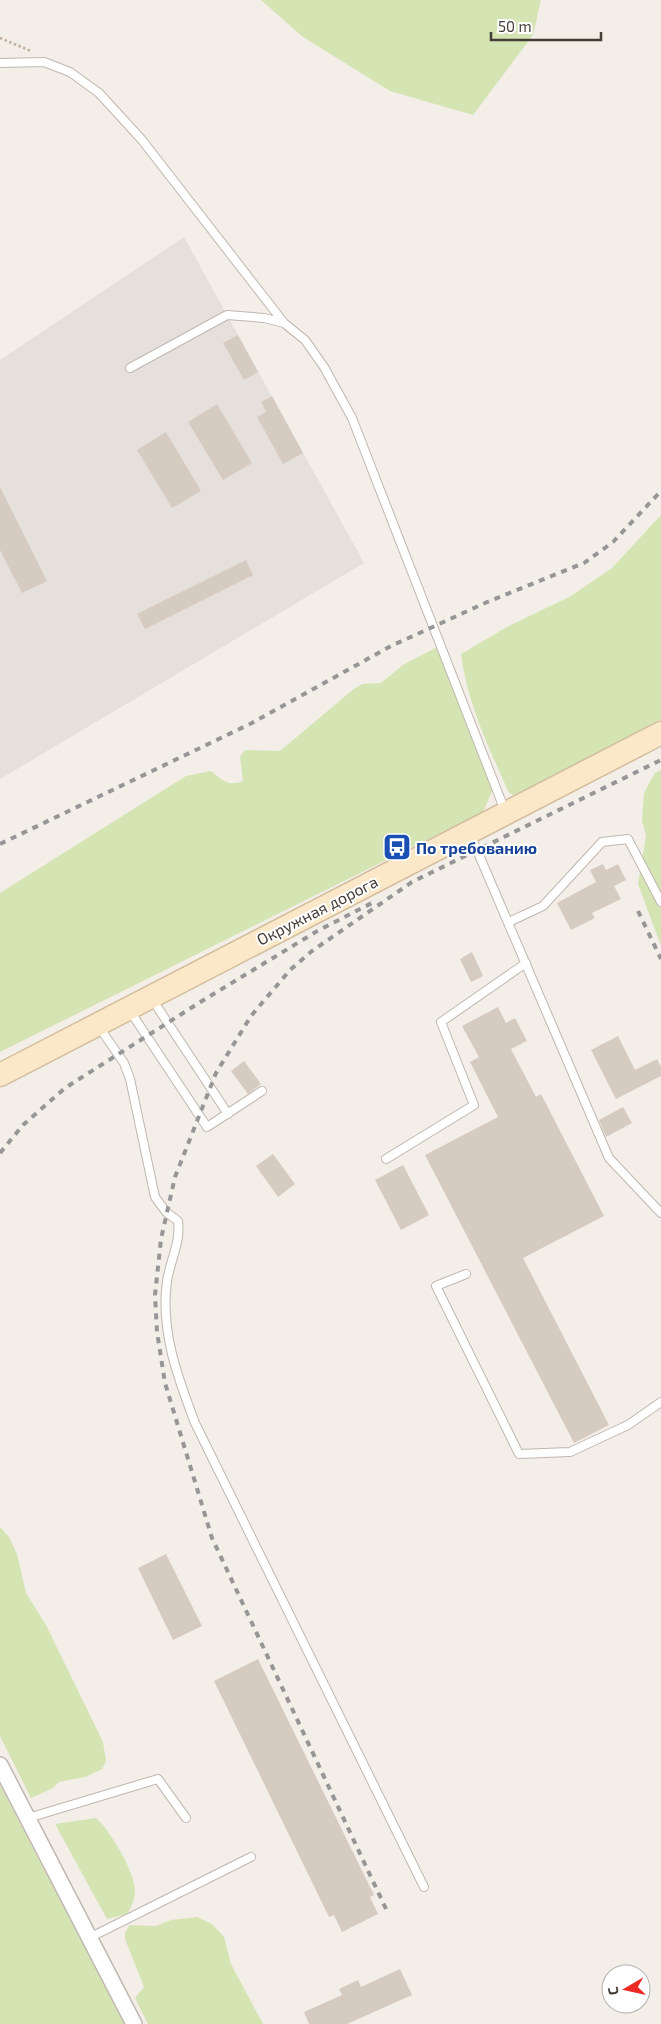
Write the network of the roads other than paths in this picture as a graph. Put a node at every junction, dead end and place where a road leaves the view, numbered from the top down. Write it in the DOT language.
graph roads {
  1 [pos="0,63"];
  2 [pos="284,323"];
  3 [pos="130,368"];
  4 [pos="661,733"];
  5 [pos="506,813"];
  6 [pos="470,832"];
  7 [pos="661,902"];
  8 [pos="509,922"];
  9 [pos="526,962"];
  10 [pos="150,995"];
  11 [pos="127,1007"];
  12 [pos="97,1023"];
  13 [pos="0,1075"];
  14 [pos="262,1091"];
  15 [pos="228,1114"];
  16 [pos="386,1158"];
  17 [pos="661,1213"];
  18 [pos="466,1274"];
  19 [pos="661,1402"];
  20 [pos="0,1765"];
  21 [pos="28,1818"];
  22 [pos="186,1818"];
  23 [pos="251,1857"];
  24 [pos="424,1887"];
  25 [pos="89,1938"];
  26 [pos="134,2024"];
  1 -- 2 [label="lane"];
  2 -- 3 [label="lane"];
  2 -- 5 [label="lane"];
  4 -- 5 [label="main road, Окружная дорога"];
  5 -- 6 [label="main road, Окружная дорога"];
  6 -- 8 [label="lane"];
  6 -- 10 [label="main road, Окружная дорога"];
  7 -- 8 [label="lane"];
  8 -- 9 [label="lane"];
  9 -- 16 [label="lane"];
  9 -- 17 [label="lane"];
  10 -- 11 [label="main road, Окружная дорога"];
  10 -- 15 [label="lane"];
  11 -- 12 [label="main road, Окружная дорога"];
  11 -- 15 [label="lane"];
  12 -- 13 [label="main road, Окружная дорога"];
  12 -- 24 [label="lane"];
  14 -- 15 [label="lane"];
  18 -- 19 [label="lane"];
  20 -- 21 [label="street"];
  21 -- 22 [label="lane"];
  21 -- 25 [label="street"];
  23 -- 25 [label="lane"];
  25 -- 26 [label="street"];
}
